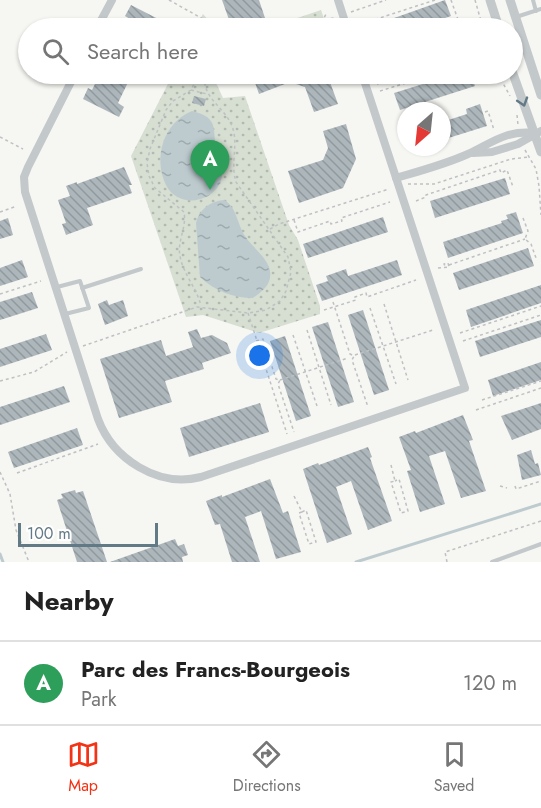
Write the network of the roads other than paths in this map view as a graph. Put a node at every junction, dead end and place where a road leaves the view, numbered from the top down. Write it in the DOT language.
graph roads {
  1 [pos="112,0"];
  2 [pos="338,0"];
  3 [pos="490,0"];
  4 [pos="510,0"];
  5 [pos="533,0"];
  6 [pos="539,10"];
  7 [pos="515,17"];
  8 [pos="102,18"];
  9 [pos="344,18"];
  10 [pos="496,18"];
  11 [pos="523,38"];
  12 [pos="538,78"];
  13 [pos="70,84"];
  14 [pos="365,84"];
  15 [pos="518,84"];
  16 [pos="541,95"];
  17 [pos="538,132"];
  18 [pos="541,152"];
  19 [pos="396,178"];
  20 [pos="141,269"];
  21 [pos="56,287"];
  22 [pos="82,288"];
  23 [pos="64,315"];
  24 [pos="541,544"];
  25 [pos="492,562"];
  1 -- 8 [label="street"];
  2 -- 9 [label="street"];
  3 -- 10 [label="street"];
  4 -- 7 [label="street"];
  5 -- 6 [label="lane"];
  6 -- 7 [label="lane"];
  11 -- 12 [label="street"];
  12 -- 16 [label="street"];
  13 -- 21 [label="street"];
  14 -- 19 [label="street"];
  15 -- 17 [label="street, one-way"];
  17 -- 18 [label="street"];
  17 -- 19 [label="street"];
  19 -- 23 [label="street"];
  20 -- 22 [label="lane"];
  21 -- 22 [label="lane"];
  21 -- 23 [label="street"];
  22 -- 23 [label="lane"];
  24 -- 25 [label="lane"];
}
